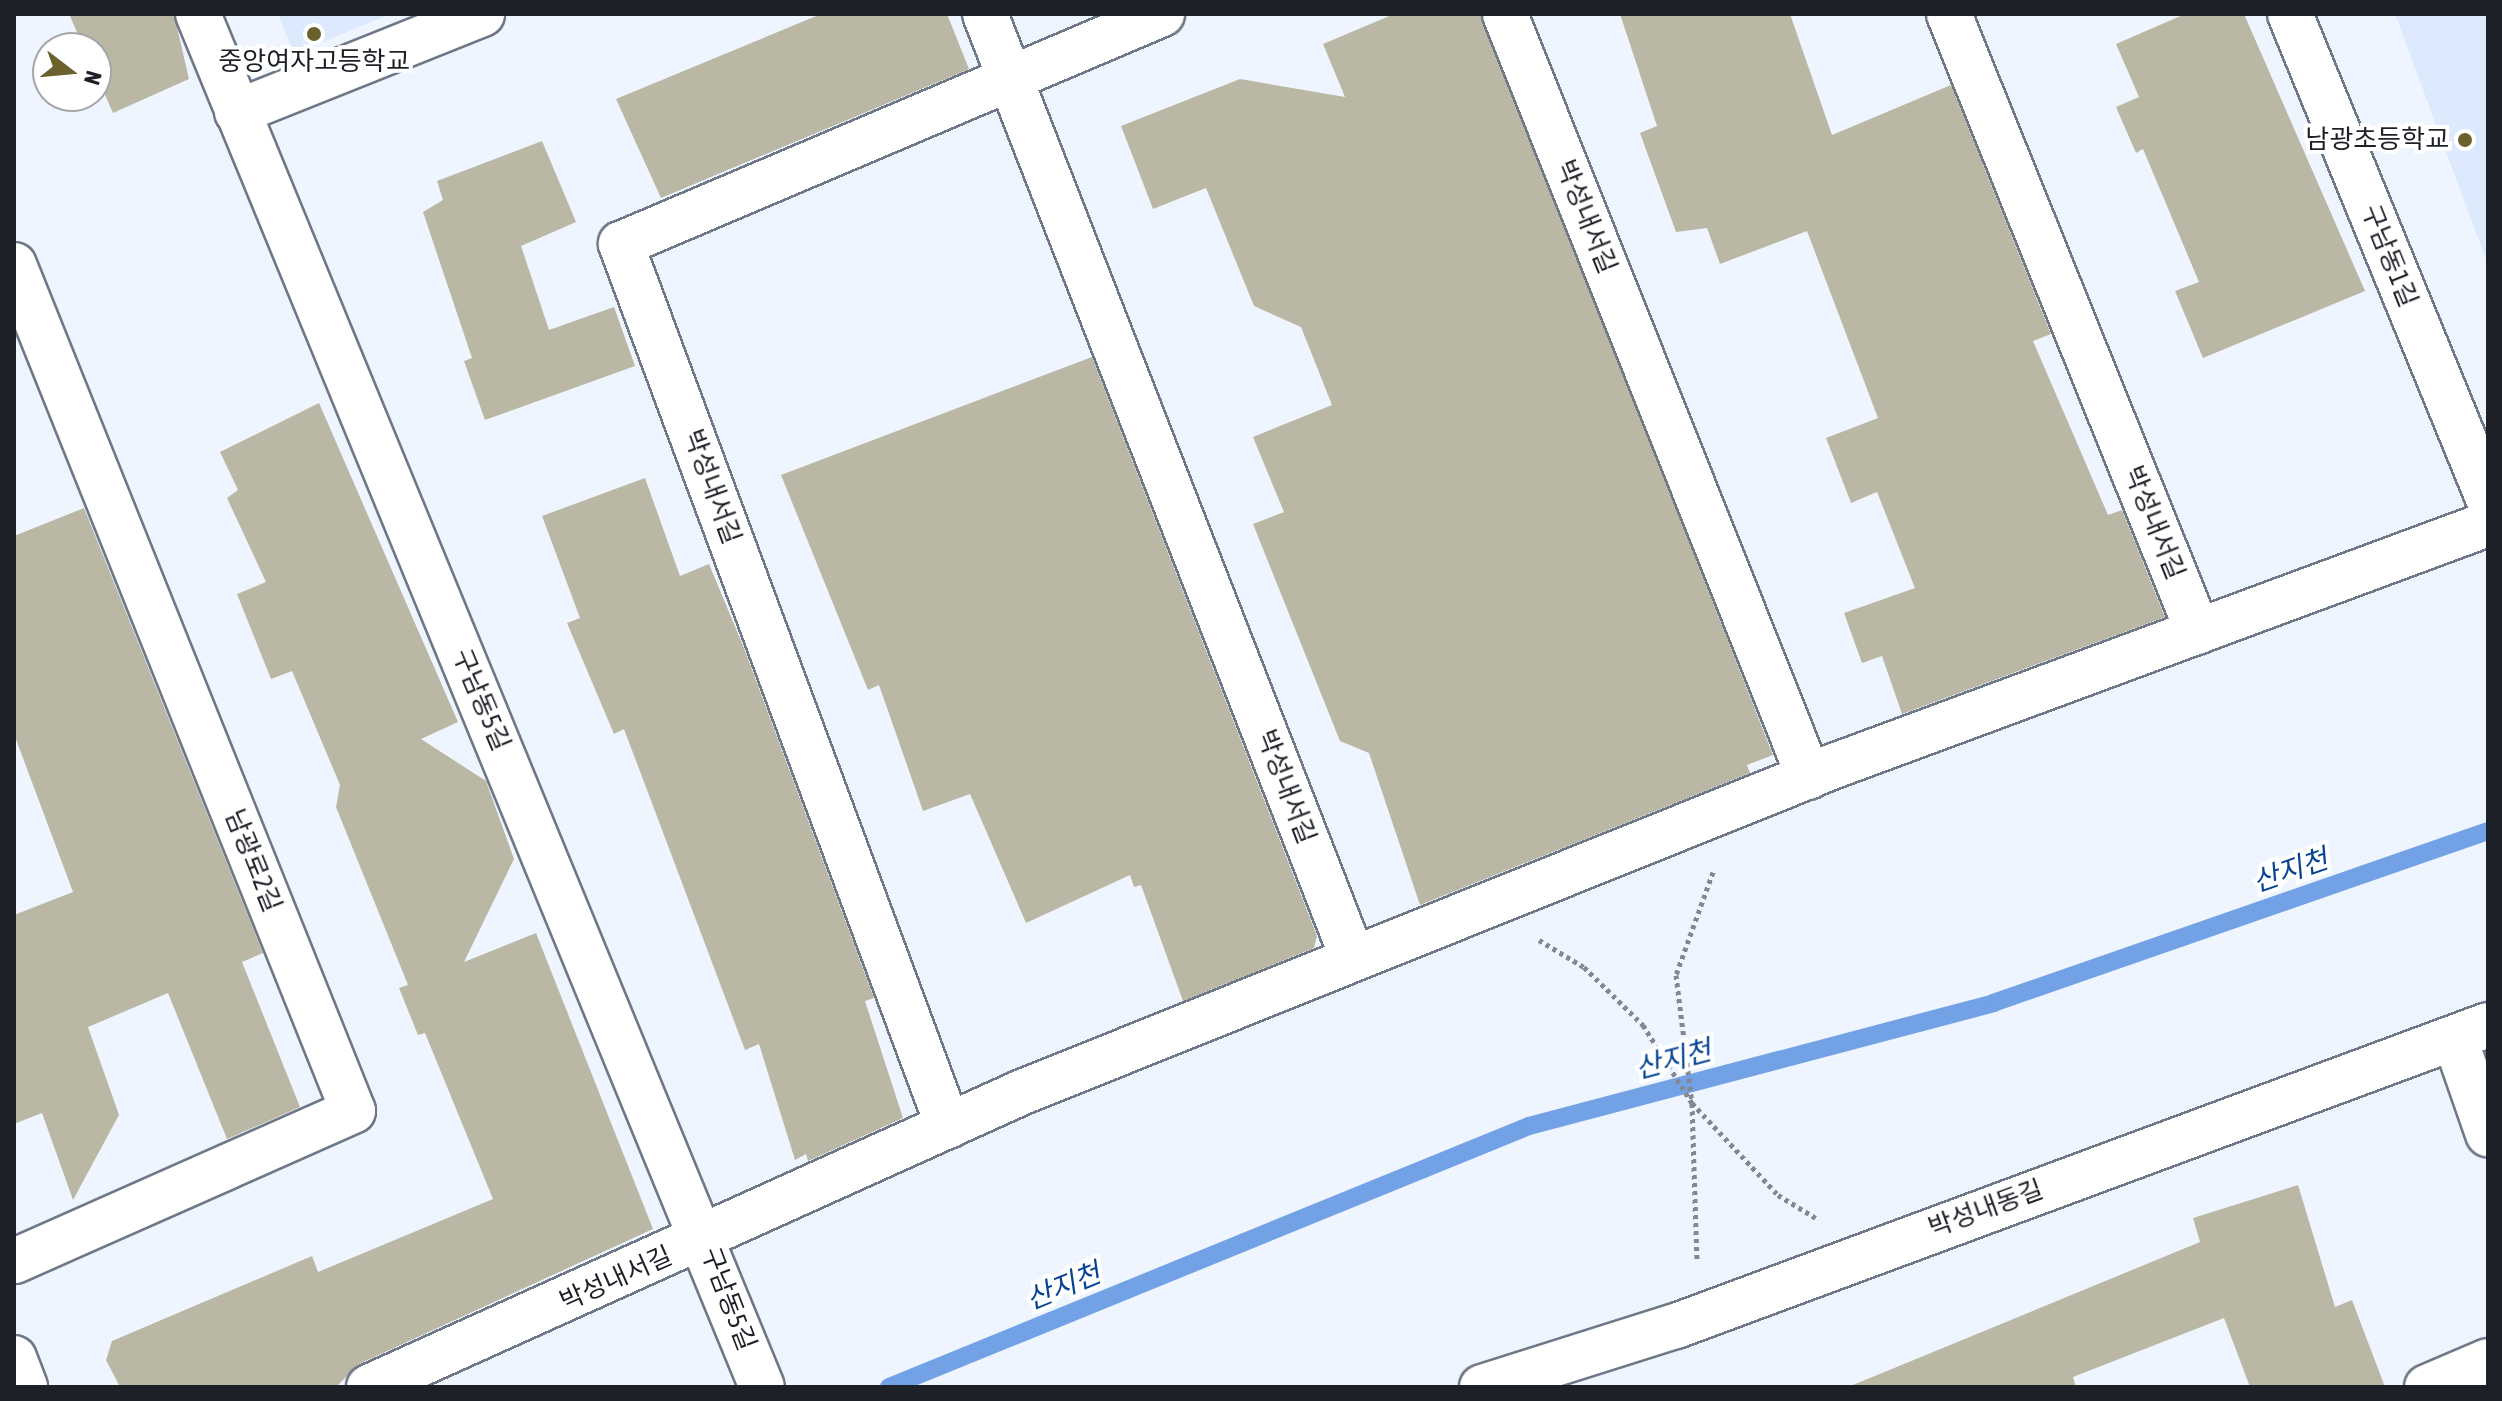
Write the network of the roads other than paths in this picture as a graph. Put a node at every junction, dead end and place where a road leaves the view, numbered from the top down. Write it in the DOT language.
graph roads {
  1 [pos="198,14"];
  2 [pos="482,14"];
  3 [pos="985,14"];
  4 [pos="1162,14"];
  5 [pos="1505,14"];
  6 [pos="1949,14"];
  7 [pos="2290,14"];
  8 [pos="1010,78"];
  9 [pos="237,112"];
  10 [pos="14,265"];
  11 [pos="2488,498"];
  12 [pos="2488,524"];
  13 [pos="2198,632"];
  14 [pos="1809,777"];
  15 [pos="1353,959"];
  16 [pos="2472,1032"];
  17 [pos="948,1126"];
  18 [pos="2488,1134"];
  19 [pos="705,1240"];
  20 [pos="14,1261"];
  21 [pos="14,1358"];
  22 [pos="2488,1361"];
  23 [pos="25,1387"];
  24 [pos="369,1387"];
  25 [pos="762,1387"];
  26 [pos="1482,1387"];
  27 [pos="2427,1387"];
  1 -- 9 [label="street, 구남동5길"];
  2 -- 9 [label="street"];
  3 -- 8 [label="street, 박성내서길"];
  4 -- 8 [label="street, 박성내서길"];
  5 -- 14 [label="street, 박성내서길"];
  6 -- 13 [label="street, 박성내서길"];
  7 -- 11 [label="street, 구남동1길"];
  8 -- 15 [label="street, 박성내서길"];
  8 -- 17 [label="street, 박성내서길"];
  9 -- 19 [label="street, 구남동5길"];
  10 -- 20 [label="street, 남광로2길"];
  12 -- 13 [label="street, 박성내서길"];
  13 -- 14 [label="street, 박성내서길"];
  14 -- 15 [label="street, 박성내서길"];
  15 -- 17 [label="street, 박성내서길"];
  16 -- 18 [label="street"];
  16 -- 26 [label="street, 박성내동길"];
  17 -- 19 [label="street, 박성내서길"];
  19 -- 24 [label="street, 박성내서길"];
  19 -- 25 [label="street, 구남동5길"];
  21 -- 23 [label="street"];
  22 -- 27 [label="street"];
}
